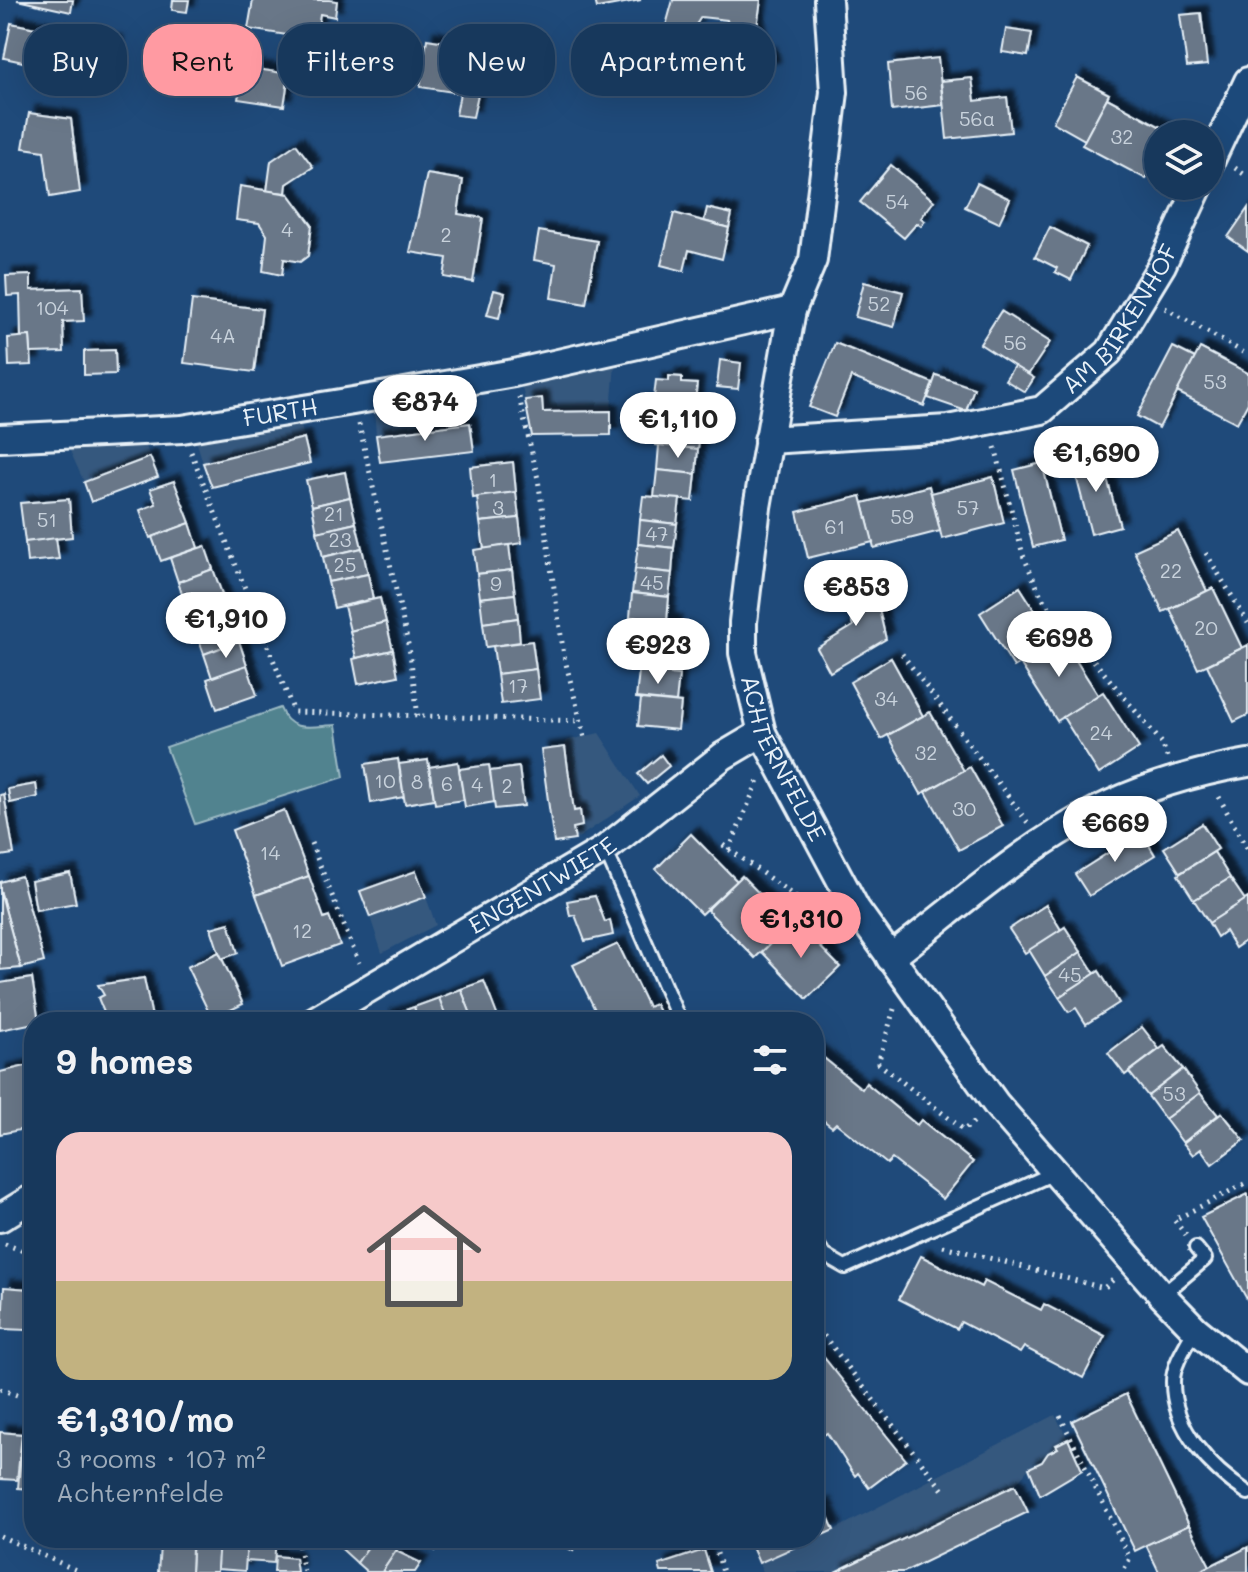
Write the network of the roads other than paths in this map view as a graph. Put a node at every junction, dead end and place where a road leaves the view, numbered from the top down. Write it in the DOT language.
graph roads {
  1 [pos="828,0"];
  2 [pos="1248,81"];
  3 [pos="1224,132"];
  4 [pos="1192,200"];
  5 [pos="792,310"];
  6 [pos="0,438"];
  7 [pos="768,440"];
  8 [pos="766,741"];
  9 [pos="1248,763"];
  10 [pos="605,849"];
  11 [pos="897,968"];
  12 [pos="332,1012"];
  13 [pos="676,1012"];
  14 [pos="1054,1173"];
  15 [pos="24,1203"];
  16 [pos="0,1218"];
  17 [pos="1196,1248"];
  18 [pos="824,1255"];
  19 [pos="1162,1295"];
  20 [pos="1195,1329"];
  21 [pos="1248,1372"];
  22 [pos="1248,1493"];
  1 -- 5 [label="street, ACHTERNFELDE"];
  2 -- 3 [label="street"];
  4 -- 7 [label="street, AM BIRKENHOF"];
  5 -- 6 [label="street, FURTH"];
  5 -- 7 [label="street, ACHTERNFELDE"];
  7 -- 8 [label="street, ACHTERNFELDE"];
  8 -- 10 [label="street, ENGENTWIETE"];
  8 -- 11 [label="street, ACHTERNFELDE"];
  9 -- 11 [label="street"];
  10 -- 12 [label="street, ENGENTWIETE"];
  10 -- 13 [label="lane"];
  11 -- 14 [label="street, ACHTERNFELDE"];
  14 -- 18 [label="lane"];
  14 -- 19 [label="street, ACHTERNFELDE"];
  15 -- 16 [label="street"];
  17 -- 19 [label="lane"];
  19 -- 20 [label="street, ACHTERNFELDE"];
  20 -- 21 [label="street, ACHTERNFELDE"];
  20 -- 22 [label="lane"];
}
